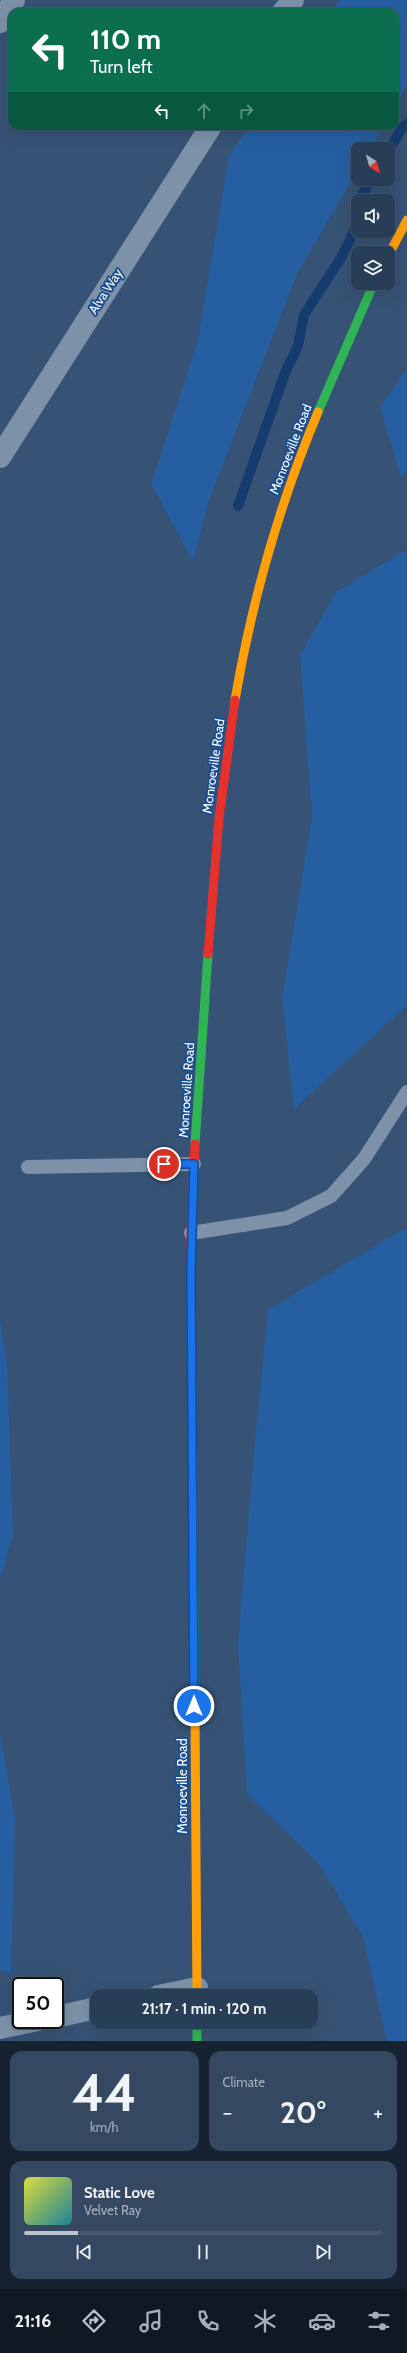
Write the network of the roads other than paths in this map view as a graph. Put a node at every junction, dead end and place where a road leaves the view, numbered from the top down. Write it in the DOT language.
graph roads {
  1 [pos="8,9"];
  2 [pos="0,22"];
  3 [pos="208,130"];
  4 [pos="407,220"];
  5 [pos="393,246"];
  6 [pos="371,290"];
  7 [pos="0,457"];
  8 [pos="407,1092"];
  9 [pos="194,1164"];
  10 [pos="28,1167"];
  11 [pos="191,1233"];
  12 [pos="197,1989"];
  13 [pos="90,2010"];
  14 [pos="64,2015"];
  15 [pos="12,2025"];
  16 [pos="0,2028"];
  17 [pos="197,2029"];
  18 [pos="197,2041"];
  1 -- 2 [label="street"];
  3 -- 7 [label="street, Alva Way"];
  4 -- 5 [label="main road"];
  6 -- 9 [label="main road, Monroeville Road"];
  8 -- 11 [label="lane"];
  9 -- 10 [label="lane"];
  9 -- 11 [label="main road, Monroeville Road"];
  11 -- 12 [label="main road, Monroeville Road"];
  13 -- 14 [label="street"];
  15 -- 16 [label="street"];
  17 -- 18 [label="main road"];
}
